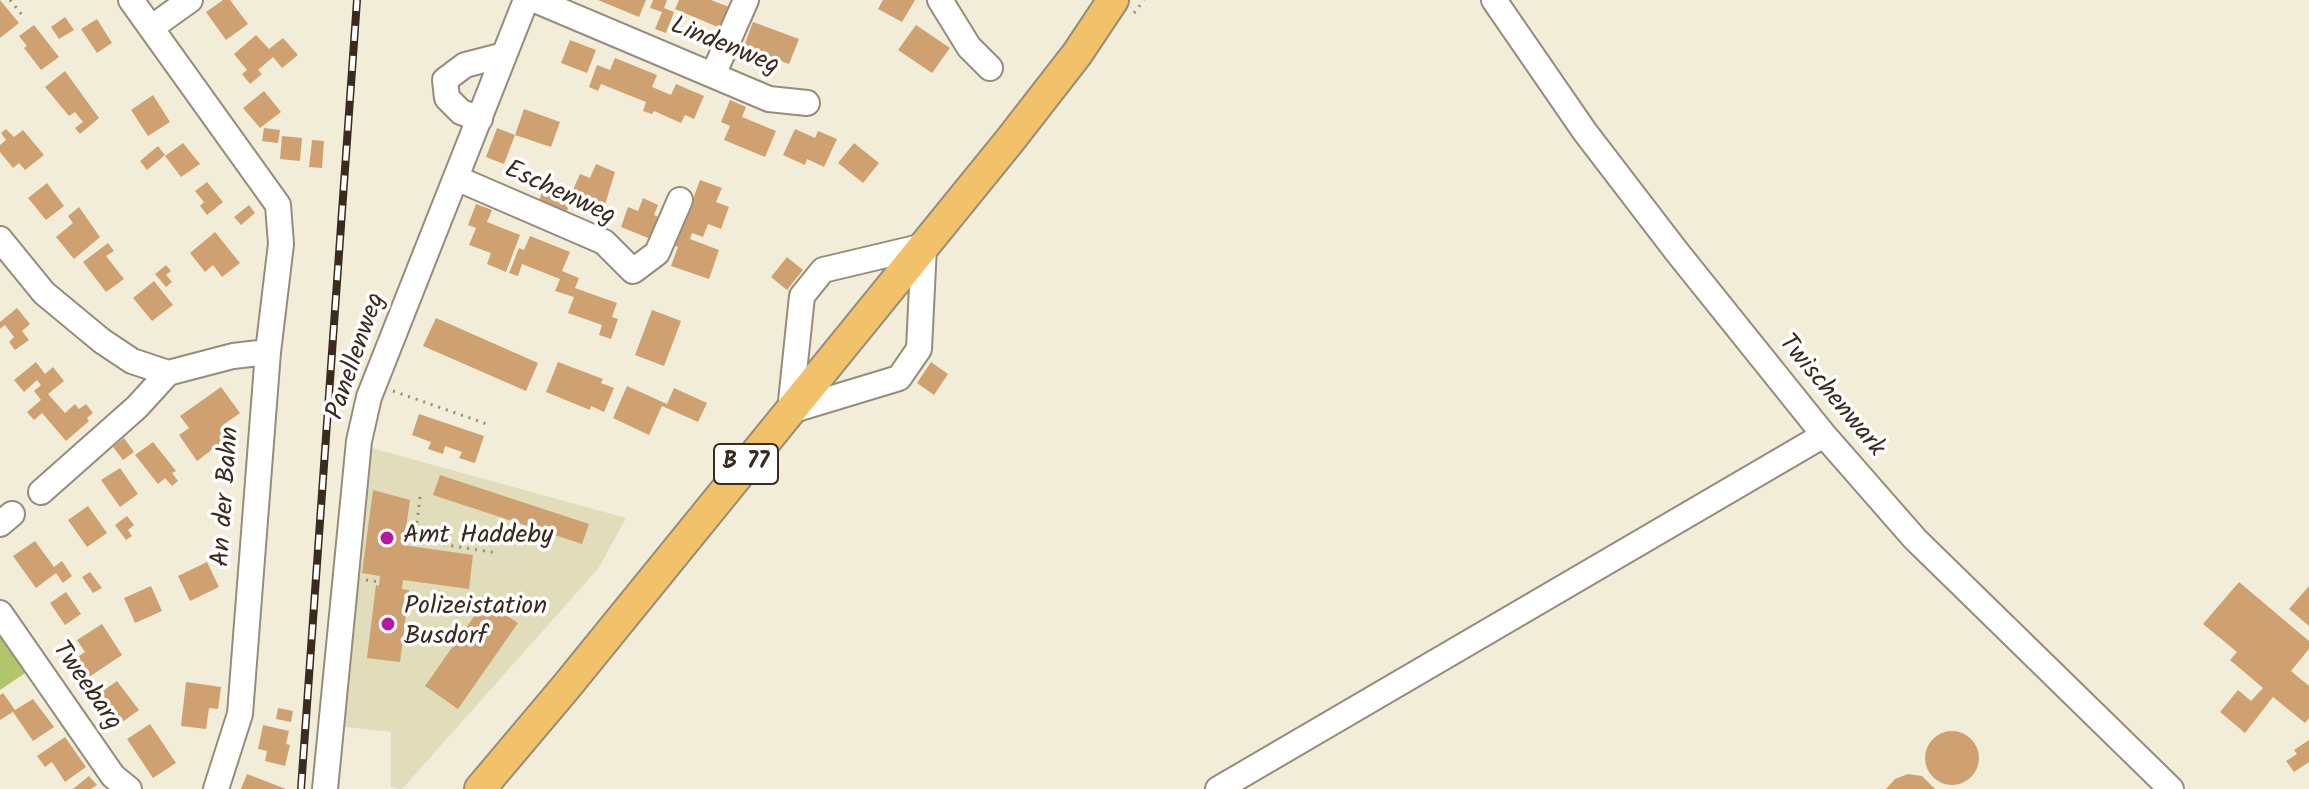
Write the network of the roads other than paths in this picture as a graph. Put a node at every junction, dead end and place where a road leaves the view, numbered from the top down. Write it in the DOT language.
graph roads {
  1 [pos="131,0"];
  2 [pos="190,0"];
  3 [pos="526,0"];
  4 [pos="535,0"];
  5 [pos="746,0"];
  6 [pos="940,0"];
  7 [pos="1113,0"];
  8 [pos="1494,0"];
  9 [pos="151,28"];
  10 [pos="504,55"];
  11 [pos="990,68"];
  12 [pos="713,75"];
  13 [pos="807,103"];
  14 [pos="480,119"];
  15 [pos="456,178"];
  16 [pos="680,200"];
  17 [pos="0,239"];
  18 [pos="924,246"];
  19 [pos="268,352"];
  20 [pos="168,373"];
  21 [pos="790,411"];
  22 [pos="1824,435"];
  23 [pos="41,492"];
  24 [pos="0,613"];
  25 [pos="129,789"];
  26 [pos="216,789"];
  27 [pos="325,789"];
  28 [pos="480,789"];
  29 [pos="1218,789"];
  30 [pos="2171,789"];
  1 -- 9 [label="street"];
  2 -- 9 [label="street"];
  3 -- 10 [label="street, Panellenweg"];
  4 -- 12 [label="street, Lindenweg"];
  5 -- 12 [label="street"];
  6 -- 11 [label="street"];
  7 -- 18 [label="main road, B 77"];
  8 -- 22 [label="street, Twischenwark"];
  9 -- 19 [label="street, An der Bahn"];
  10 -- 14 [label="street, Panellenweg"];
  10 -- 14 [label="street"];
  12 -- 13 [label="street, Lindenweg"];
  14 -- 15 [label="street, Panellenweg"];
  15 -- 16 [label="street, Eschenweg"];
  15 -- 27 [label="street, Panellenweg"];
  17 -- 20 [label="street"];
  18 -- 21 [label="main road, B 77"];
  18 -- 21 [label="street"];
  18 -- 21 [label="street"];
  19 -- 20 [label="street"];
  19 -- 26 [label="street, An der Bahn"];
  20 -- 23 [label="street"];
  21 -- 28 [label="main road, B 77"];
  22 -- 29 [label="street"];
  22 -- 30 [label="street, Twischenwark"];
  24 -- 25 [label="street, Tweebarg"];
}
